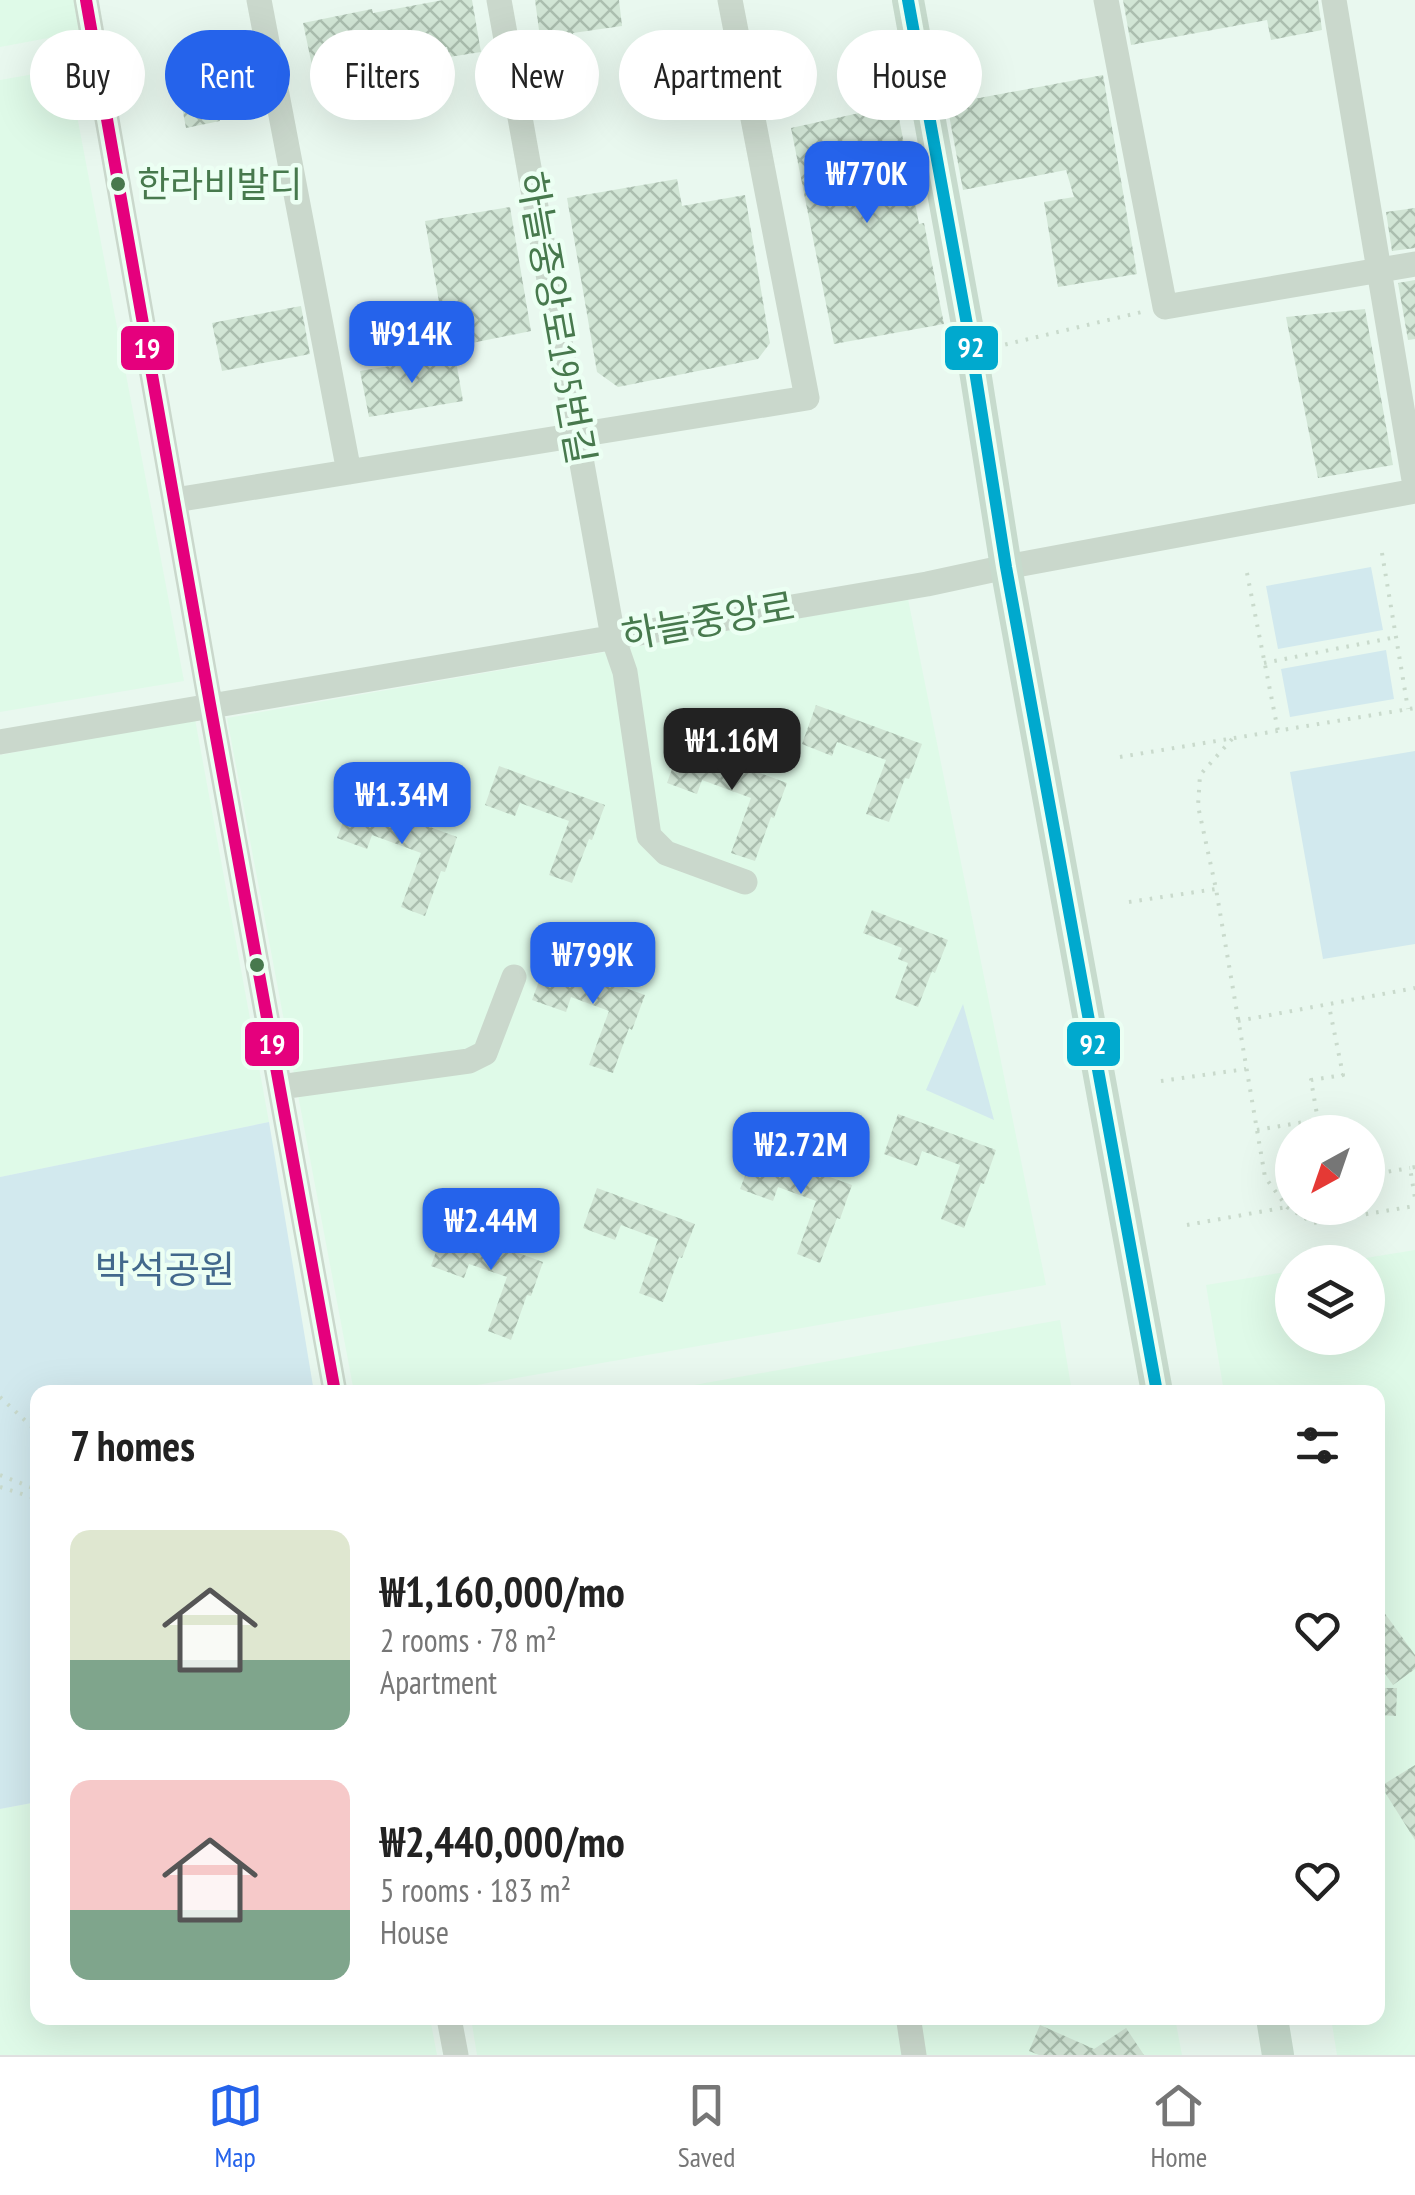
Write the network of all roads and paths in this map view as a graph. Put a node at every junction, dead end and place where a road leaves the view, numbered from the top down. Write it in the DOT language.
graph roads {
  1 [pos="86,0"];
  2 [pos="259,0"];
  3 [pos="499,0"];
  4 [pos="730,0"];
  5 [pos="908,0"];
  6 [pos="1106,0"];
  7 [pos="1334,0"];
  8 [pos="1415,264"];
  9 [pos="1380,270"];
  10 [pos="1165,307"];
  11 [pos="972,352"];
  12 [pos="577,436"];
  13 [pos="350,472"];
  14 [pos="1415,488"];
  15 [pos="174,500"];
  16 [pos="1382,553"];
  17 [pos="1006,567"];
  18 [pos="1247,572"];
  19 [pos="613,637"];
  20 [pos="1396,637"];
  21 [pos="1264,662"];
  22 [pos="210,704"];
  23 [pos="1412,709"];
  24 [pos="1278,731"];
  25 [pos="1232,739"];
  26 [pos="0,742"];
  27 [pos="1120,758"];
  28 [pos="745,882"];
  29 [pos="1216,889"];
  30 [pos="1130,902"];
  31 [pos="514,977"];
  32 [pos="1415,988"];
  33 [pos="1328,1004"];
  34 [pos="1238,1021"];
  35 [pos="1246,1069"];
  36 [pos="1161,1082"];
  37 [pos="280,1087"];
  38 [pos="1317,1115"];
  39 [pos="1275,1127"];
  40 [pos="1257,1130"];
  41 [pos="1412,1167"];
  42 [pos="1385,1172"];
  43 [pos="1275,1191"];
  44 [pos="1415,1198"];
  45 [pos="1415,1206"];
  46 [pos="1275,1209"];
  47 [pos="1385,1211"];
  48 [pos="1186,1225"];
  49 [pos="334,1385"];
  50 [pos="1156,1385"];
  51 [pos="0,1397"];
  52 [pos="30,1425"];
  53 [pos="0,1474"];
  54 [pos="0,1487"];
  55 [pos="30,1487"];
  56 [pos="30,1496"];
  57 [pos="450,2025"];
  58 [pos="909,2025"];
  59 [pos="1273,2025"];
  60 [pos="456,2055"];
  61 [pos="914,2055"];
  62 [pos="1278,2055"];
  1 -- 15 [label="street"];
  2 -- 13 [label="street"];
  3 -- 12 [label="street, 하늘중앙로195번길"];
  4 -- 12 [label="street"];
  5 -- 11 [label="main road"];
  6 -- 10 [label="street"];
  7 -- 9 [label="street"];
  8 -- 9 [label="street"];
  9 -- 10 [label="street"];
  9 -- 14 [label="street"];
  10 -- 11 [label="path"];
  11 -- 17 [label="main road"];
  12 -- 13 [label="street"];
  12 -- 19 [label="street, 하늘중앙로195번길"];
  13 -- 15 [label="street"];
  14 -- 17 [label="street, 하늘중앙로"];
  15 -- 22 [label="street"];
  16 -- 20 [label="path"];
  17 -- 19 [label="street, 하늘중앙로"];
  17 -- 50 [label="main road"];
  18 -- 21 [label="path"];
  19 -- 22 [label="street, 하늘중앙로"];
  19 -- 28 [label="street, 하늘중앙로195번길"];
  20 -- 21 [label="path"];
  20 -- 23 [label="path"];
  21 -- 24 [label="path"];
  22 -- 26 [label="street, 하늘중앙로"];
  22 -- 37 [label="street"];
  23 -- 24 [label="path"];
  24 -- 25 [label="path"];
  25 -- 27 [label="path"];
  25 -- 29 [label="path"];
  29 -- 30 [label="path"];
  29 -- 34 [label="path"];
  31 -- 37 [label="street"];
  32 -- 33 [label="path"];
  33 -- 34 [label="path"];
  33 -- 38 [label="path"];
  34 -- 35 [label="path"];
  35 -- 36 [label="path"];
  35 -- 40 [label="path"];
  37 -- 49 [label="street"];
  39 -- 40 [label="path"];
  40 -- 43 [label="path"];
  41 -- 42 [label="path"];
  41 -- 44 [label="path"];
  45 -- 47 [label="path"];
  46 -- 48 [label="path"];
  51 -- 52 [label="path"];
  53 -- 55 [label="path"];
  54 -- 56 [label="path"];
  57 -- 60 [label="street"];
  58 -- 61 [label="street"];
  59 -- 62 [label="main road"];
}
